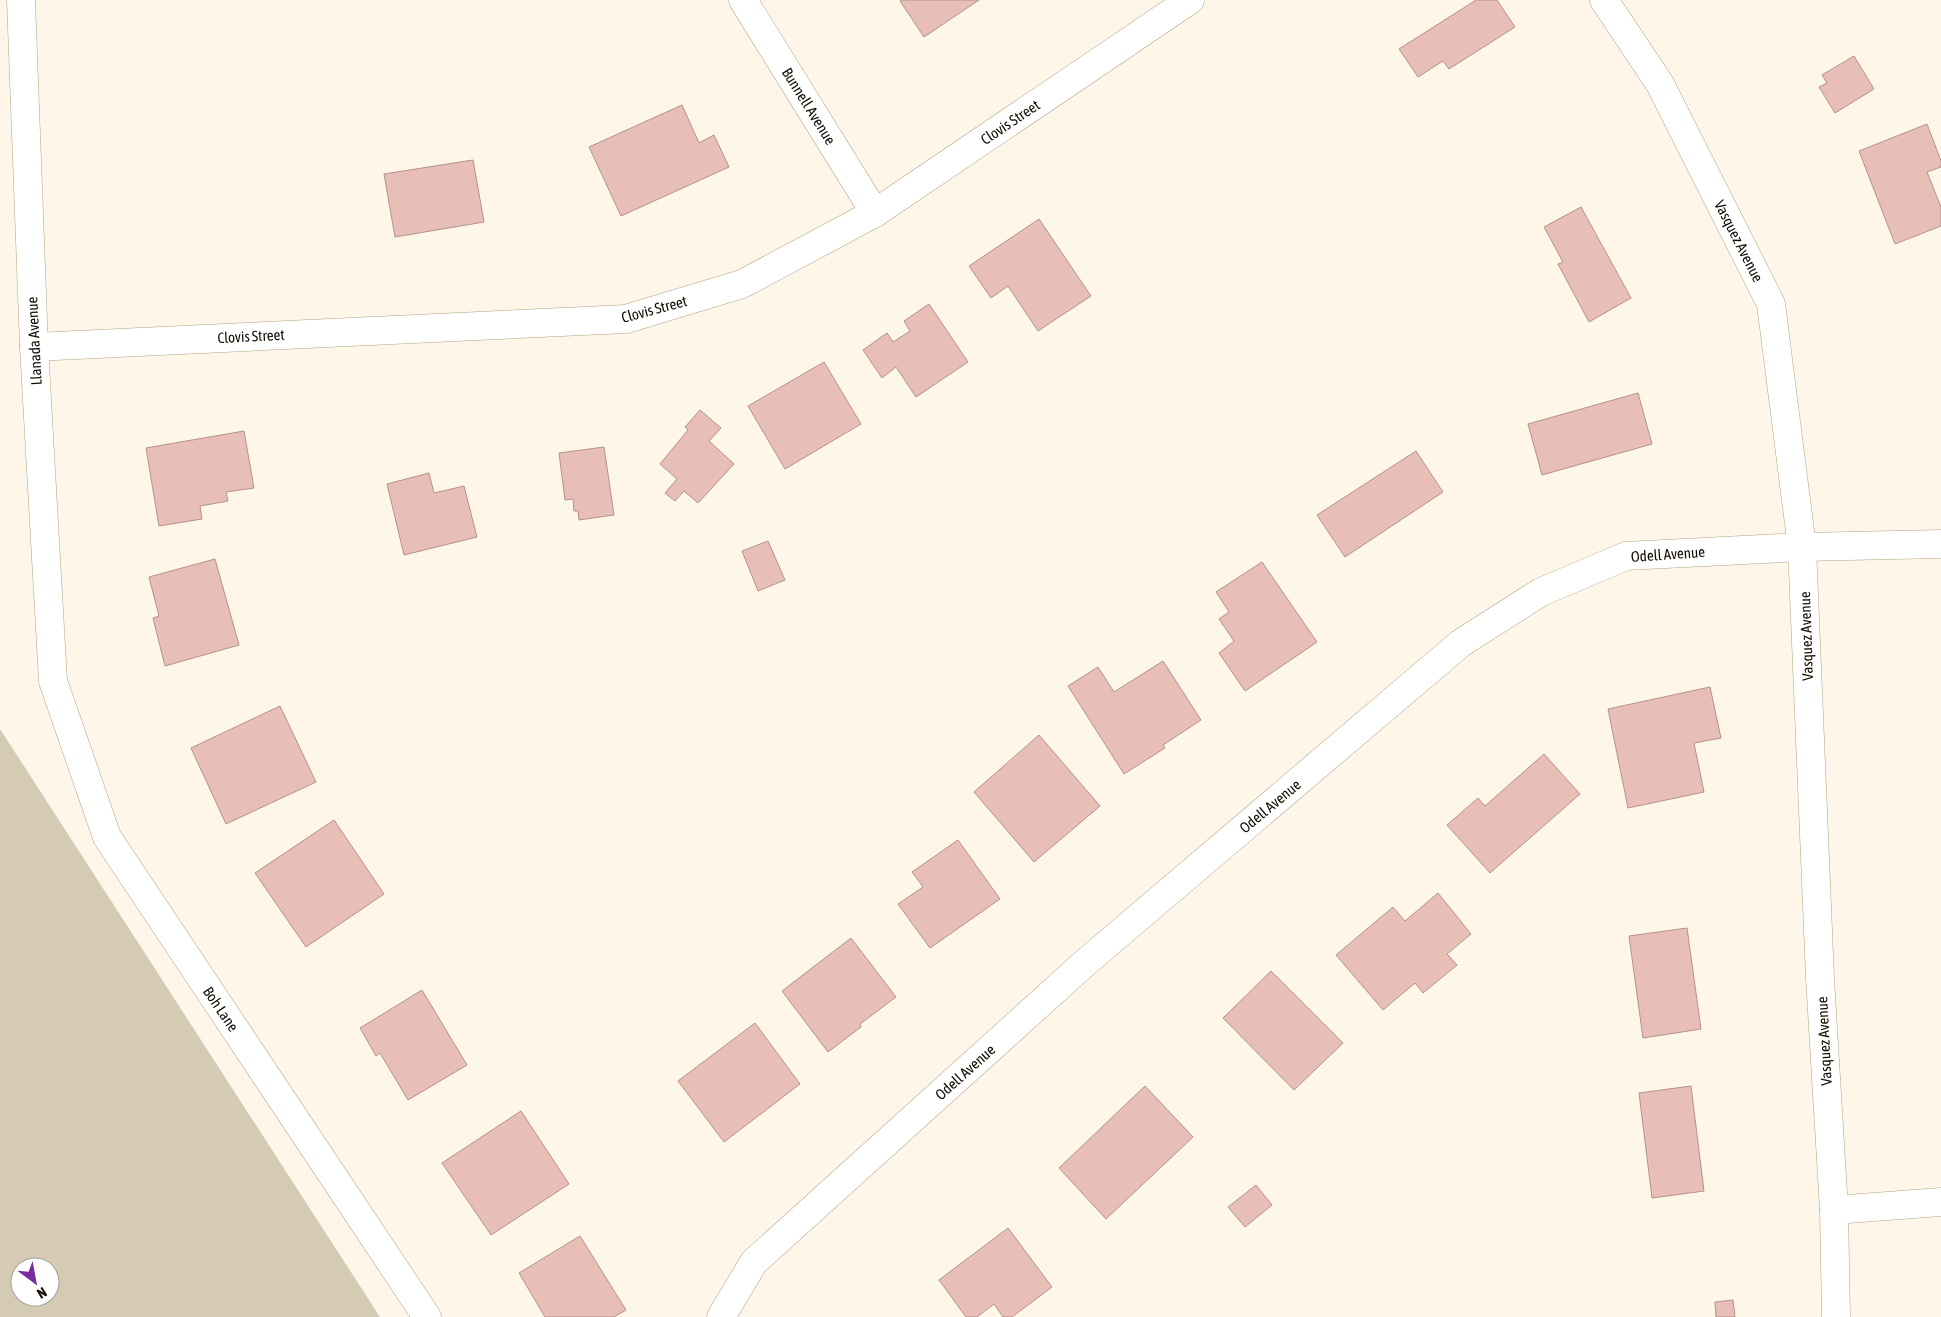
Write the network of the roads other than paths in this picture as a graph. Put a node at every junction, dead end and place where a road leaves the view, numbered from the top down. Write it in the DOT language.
graph roads {
  1 [pos="21,0"];
  2 [pos="743,0"];
  3 [pos="1190,0"];
  4 [pos="1604,0"];
  5 [pos="875,213"];
  6 [pos="34,347"];
  7 [pos="1941,544"];
  8 [pos="1802,546"];
  9 [pos="53,681"];
  10 [pos="1941,1202"];
  11 [pos="1834,1210"];
  12 [pos="428,1317"];
  13 [pos="721,1317"];
  14 [pos="1836,1317"];
  1 -- 6 [label="street, Llanada Avenue"];
  2 -- 5 [label="street, Bunnell Avenue"];
  3 -- 5 [label="street, Clovis Street"];
  4 -- 8 [label="street, Vasquez Avenue"];
  5 -- 6 [label="street, Clovis Street"];
  6 -- 9 [label="street, Llanada Avenue"];
  7 -- 8 [label="street, Odell Avenue"];
  8 -- 11 [label="street, Vasquez Avenue"];
  8 -- 13 [label="street, Odell Avenue"];
  9 -- 12 [label="street, Boh Lane"];
  10 -- 11 [label="street"];
  11 -- 14 [label="street, Vasquez Avenue"];
}
